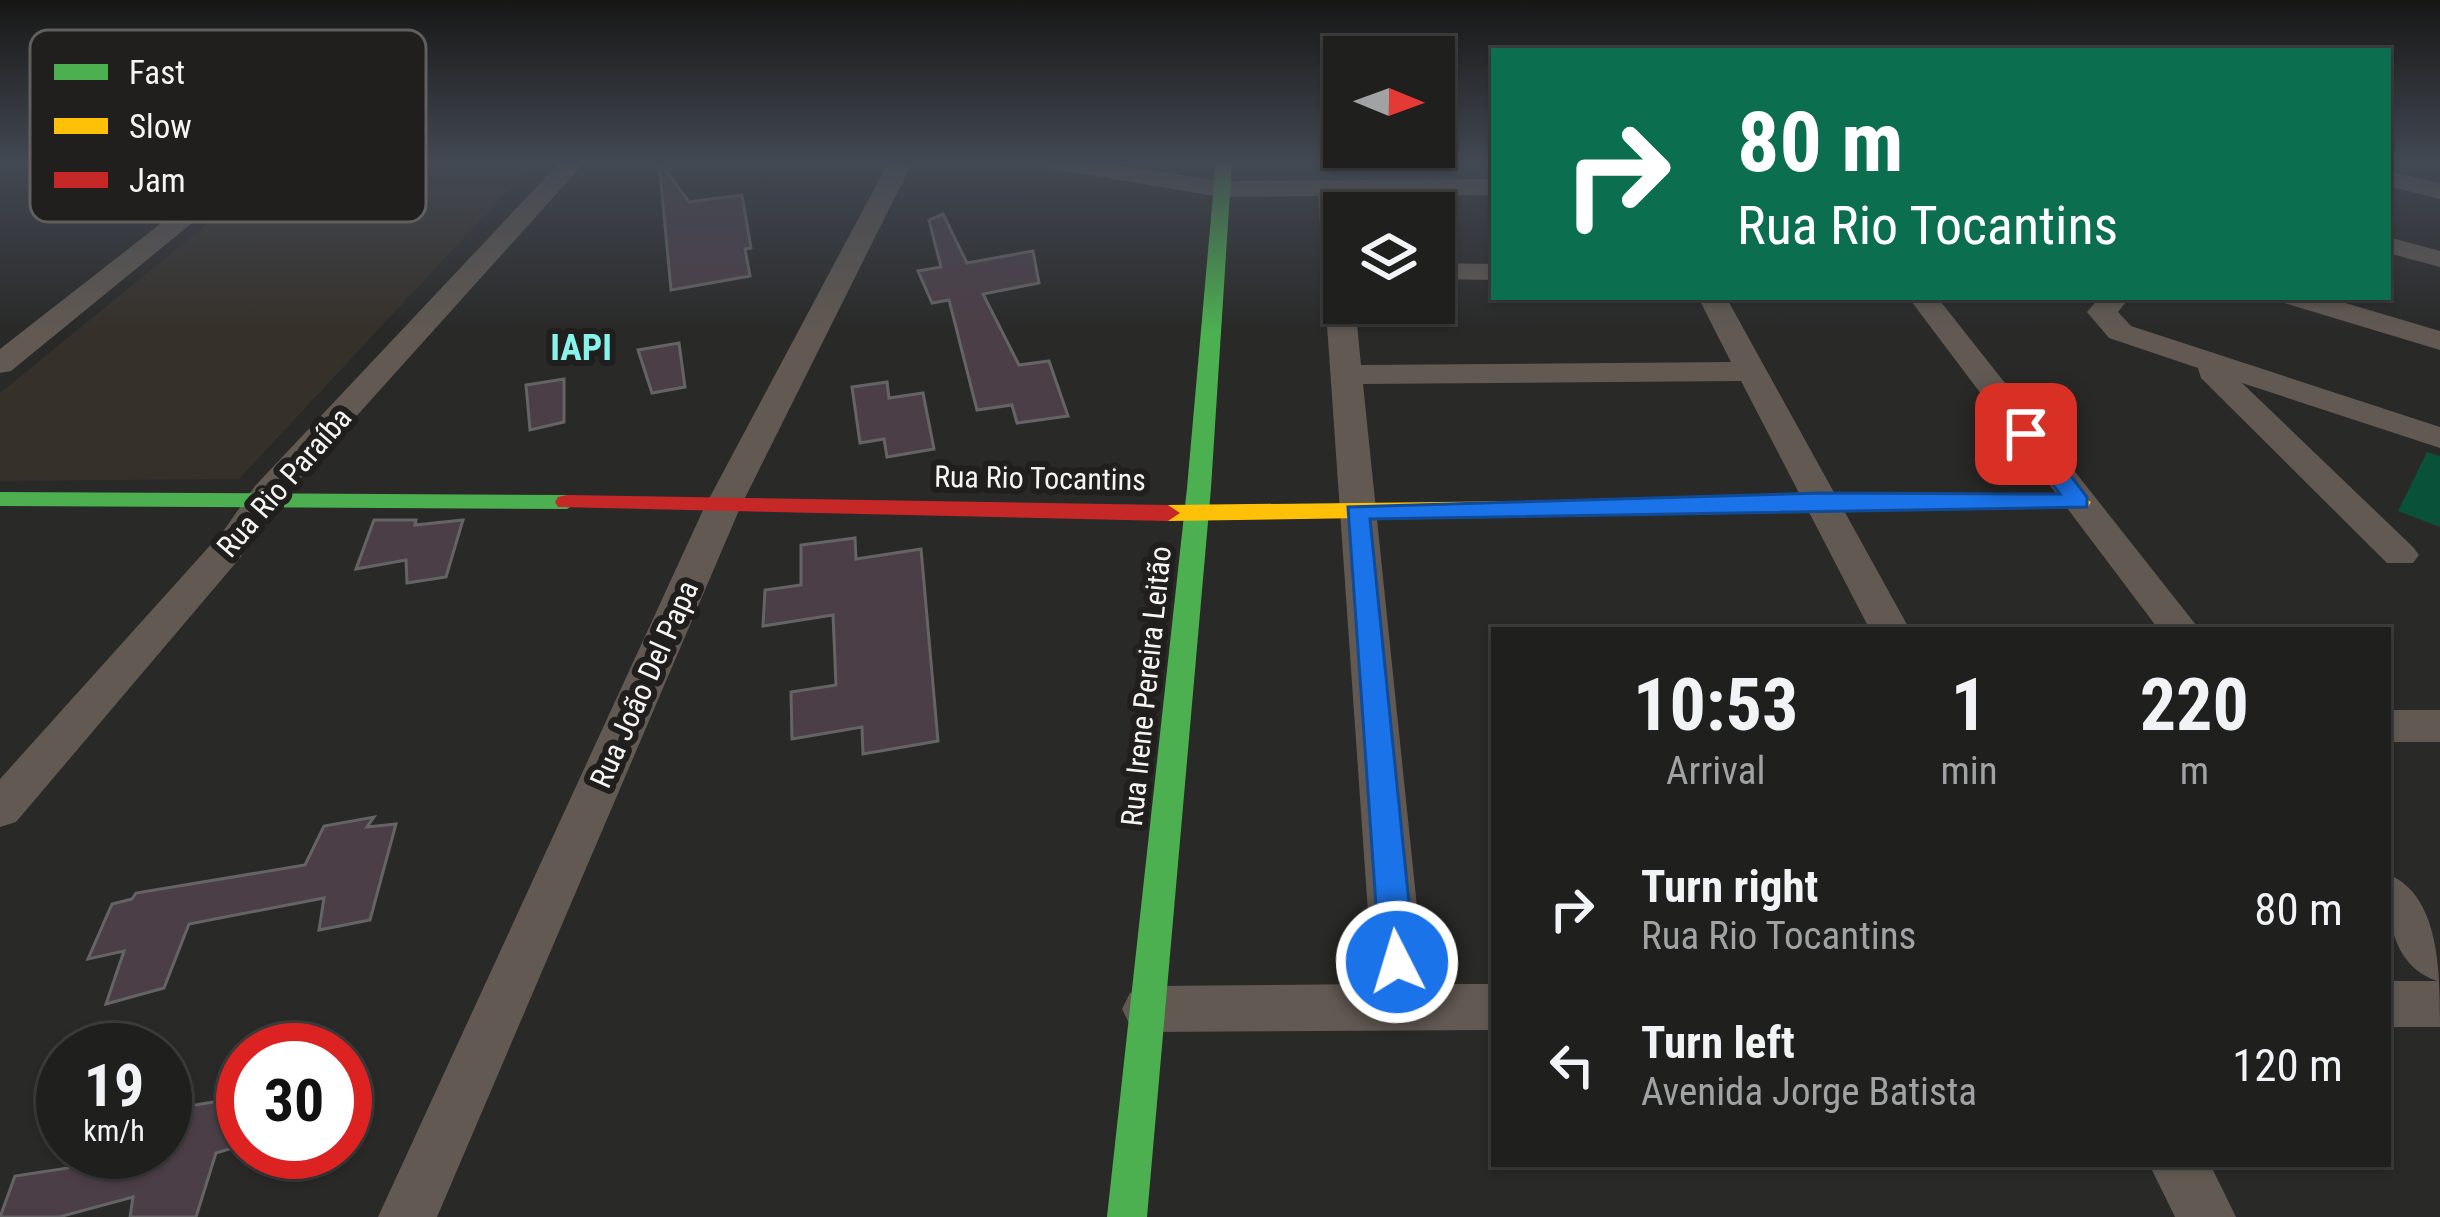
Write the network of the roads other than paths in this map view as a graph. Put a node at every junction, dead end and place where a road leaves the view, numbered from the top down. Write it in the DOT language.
graph roads {
  1 [pos="521,218"];
  2 [pos="871,218"];
  3 [pos="1218,218"];
  4 [pos="178,222"];
  5 [pos="2391,246"];
  6 [pos="2440,259"];
  7 [pos="1455,271"];
  8 [pos="1491,272"];
  9 [pos="1714,300"];
  10 [pos="1924,300"];
  11 [pos="2304,300"];
  12 [pos="2109,305"];
  13 [pos="1345,324"];
  14 [pos="2440,341"];
  15 [pos="0,364"];
  16 [pos="2204,364"];
  17 [pos="1755,371"];
  18 [pos="1349,375"];
  19 [pos="2440,438"];
  20 [pos="267,494"];
  21 [pos="0,499"];
  22 [pos="1821,500"];
  23 [pos="2079,502"];
  24 [pos="722,508"];
  25 [pos="1357,512"];
  26 [pos="1196,513"];
  27 [pos="2400,555"];
  28 [pos="1888,627"];
  29 [pos="2178,627"];
  30 [pos="2391,726"];
  31 [pos="2440,726"];
  32 [pos="0,809"];
  33 [pos="2391,898"];
  34 [pos="2440,960"];
  35 [pos="2391,1004"];
  36 [pos="2440,1004"];
  37 [pos="1401,1007"];
  38 [pos="1491,1007"];
  39 [pos="1148,1010"];
  40 [pos="2180,1167"];
  41 [pos="407,1217"];
  42 [pos="1127,1217"];
  43 [pos="2207,1217"];
  1 -- 20 [label="street, Rua Rio Paraíba"];
  2 -- 24 [label="street, Rua João Del Papa"];
  3 -- 26 [label="street, Rua Irene Pereira Leitão"];
  4 -- 15 [label="street"];
  5 -- 6 [label="street"];
  7 -- 8 [label="street"];
  9 -- 17 [label="street"];
  10 -- 23 [label="street"];
  11 -- 14 [label="street"];
  12 -- 16 [label="street"];
  13 -- 18 [label="street"];
  16 -- 19 [label="street"];
  16 -- 27 [label="street"];
  17 -- 18 [label="street"];
  17 -- 22 [label="street"];
  18 -- 25 [label="street"];
  20 -- 21 [label="street, Rua Rio Tocantins"];
  20 -- 24 [label="street, Rua Rio Tocantins"];
  20 -- 32 [label="street, Rua Rio Paraíba"];
  22 -- 23 [label="street, Rua Rio Tocantins"];
  22 -- 25 [label="street, Rua Rio Tocantins"];
  22 -- 28 [label="street"];
  23 -- 29 [label="street"];
  24 -- 26 [label="street, Rua Rio Tocantins"];
  24 -- 41 [label="street, Rua João Del Papa"];
  25 -- 26 [label="street, Rua Rio Tocantins"];
  25 -- 37 [label="street"];
  26 -- 39 [label="street, Rua Irene Pereira Leitão"];
  30 -- 31 [label="street"];
  33 -- 34 [label="street"];
  35 -- 36 [label="street"];
  37 -- 38 [label="street"];
  37 -- 39 [label="street"];
  39 -- 42 [label="street, Rua Irene Pereira Leitão"];
  40 -- 43 [label="street"];
}
